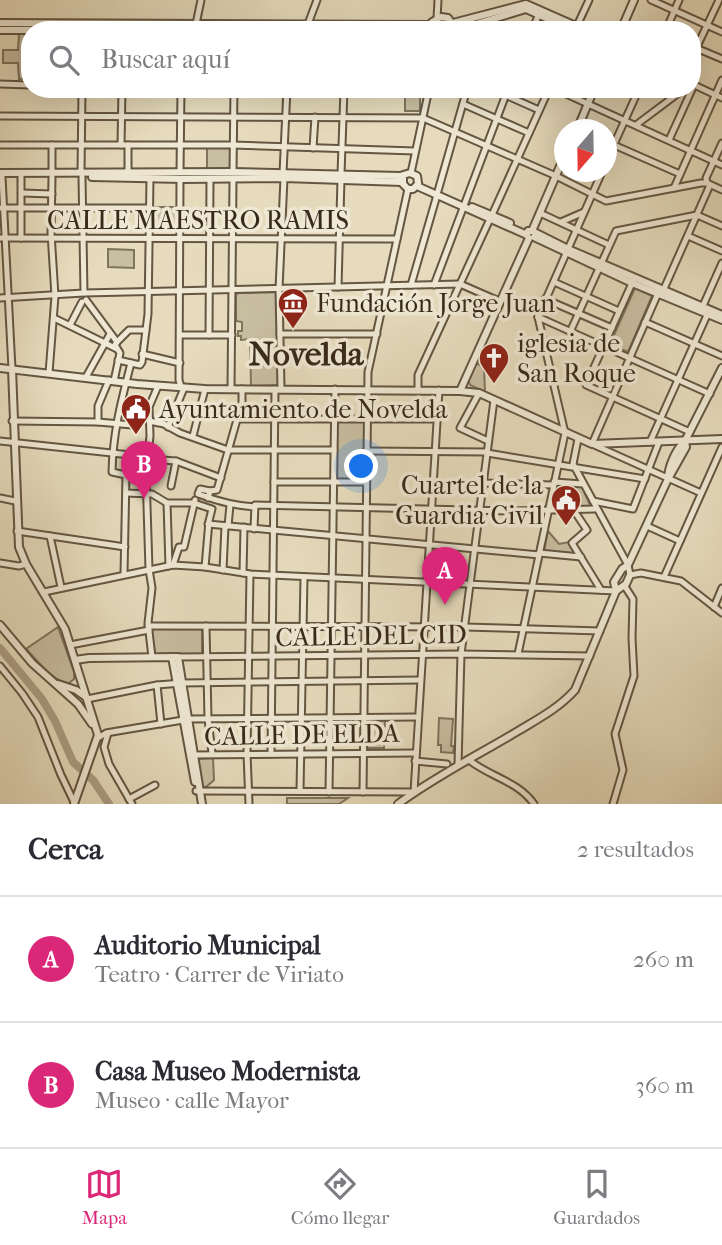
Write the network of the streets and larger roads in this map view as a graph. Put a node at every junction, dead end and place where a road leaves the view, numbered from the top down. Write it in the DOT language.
graph roads {
  1 [pos="201,0"];
  2 [pos="317,0"];
  3 [pos="438,0"];
  4 [pos="589,0"];
  5 [pos="634,0"];
  6 [pos="651,0"];
  7 [pos="679,0"];
  8 [pos="719,0"];
  9 [pos="674,10"];
  10 [pos="539,14"];
  11 [pos="437,18"];
  12 [pos="197,21"];
  13 [pos="309,21"];
  14 [pos="435,21"];
  15 [pos="450,21"];
  16 [pos="476,21"];
  17 [pos="487,21"];
  18 [pos="536,21"];
  19 [pos="557,21"];
  20 [pos="561,21"];
  21 [pos="578,21"];
  22 [pos="625,21"];
  23 [pos="670,21"];
  24 [pos="698,21"];
  25 [pos="701,22"];
  26 [pos="0,23"];
  27 [pos="21,23"];
  28 [pos="707,25"];
  29 [pos="0,30"];
  30 [pos="21,30"];
  31 [pos="722,32"];
  32 [pos="701,38"];
  33 [pos="701,50"];
  34 [pos="722,59"];
  35 [pos="722,80"];
  36 [pos="0,84"];
  37 [pos="21,85"];
  38 [pos="701,89"];
  39 [pos="715,95"];
  40 [pos="82,98"];
  41 [pos="122,98"];
  42 [pos="181,98"];
  43 [pos="234,98"];
  44 [pos="287,98"];
  45 [pos="343,98"];
  46 [pos="427,98"];
  47 [pos="465,98"];
  48 [pos="504,98"];
  49 [pos="517,98"];
  50 [pos="544,98"];
  51 [pos="575,98"];
  52 [pos="590,98"];
  53 [pos="635,98"];
  54 [pos="672,98"];
  55 [pos="687,98"];
  56 [pos="722,98"];
  57 [pos="463,104"];
  58 [pos="588,104"];
  59 [pos="539,110"];
  60 [pos="0,116"];
  61 [pos="81,116"];
  62 [pos="122,116"];
  63 [pos="181,116"];
  64 [pos="234,116"];
  65 [pos="286,116"];
  66 [pos="316,117"];
  67 [pos="342,117"];
  68 [pos="423,118"];
  69 [pos="496,118"];
  70 [pos="582,119"];
  71 [pos="625,120"];
  72 [pos="636,125"];
  73 [pos="454,132"];
  74 [pos="529,133"];
  75 [pos="617,138"];
  76 [pos="669,141"];
  77 [pos="722,143"];
  78 [pos="0,145"];
  79 [pos="52,145"];
  80 [pos="81,145"];
  81 [pos="121,145"];
  82 [pos="128,145"];
  83 [pos="182,145"];
  84 [pos="233,145"];
  85 [pos="617,146"];
  86 [pos="284,147"];
  87 [pos="486,147"];
  88 [pos="313,148"];
  89 [pos="342,149"];
  90 [pos="690,150"];
  91 [pos="415,151"];
  92 [pos="517,160"];
  93 [pos="714,161"];
  94 [pos="722,164"];
  95 [pos="128,173"];
  96 [pos="1,174"];
  97 [pos="680,174"];
  98 [pos="52,175"];
  99 [pos="82,175"];
  100 [pos="284,175"];
  101 [pos="554,175"];
  102 [pos="180,176"];
  103 [pos="233,176"];
  104 [pos="21,177"];
  105 [pos="341,177"];
  106 [pos="406,177"];
  107 [pos="150,178"];
  108 [pos="211,179"];
  109 [pos="554,181"];
  110 [pos="567,182"];
  111 [pos="598,182"];
  112 [pos="418,184"];
  113 [pos="709,184"];
  114 [pos="674,188"];
  115 [pos="408,189"];
  116 [pos="722,190"];
  117 [pos="22,193"];
  118 [pos="438,193"];
  119 [pos="52,194"];
  120 [pos="592,195"];
  121 [pos="464,205"];
  122 [pos="2,208"];
  123 [pos="22,208"];
  124 [pos="51,208"];
  125 [pos="149,208"];
  126 [pos="83,209"];
  127 [pos="584,211"];
  128 [pos="540,213"];
  129 [pos="697,215"];
  130 [pos="491,217"];
  131 [pos="561,222"];
  132 [pos="722,226"];
  133 [pos="576,229"];
  134 [pos="531,234"];
  135 [pos="688,236"];
  136 [pos="3,238"];
  137 [pos="21,238"];
  138 [pos="52,239"];
  139 [pos="340,239"];
  140 [pos="397,239"];
  141 [pos="83,240"];
  142 [pos="148,240"];
  143 [pos="181,240"];
  144 [pos="211,240"];
  145 [pos="233,240"];
  146 [pos="281,240"];
  147 [pos="609,245"];
  148 [pos="567,251"];
  149 [pos="722,251"];
  150 [pos="722,263"];
  151 [pos="600,265"];
  152 [pos="633,280"];
  153 [pos="554,282"];
  154 [pos="460,284"];
  155 [pos="411,285"];
  156 [pos="434,285"];
  157 [pos="387,286"];
  158 [pos="338,287"];
  159 [pos="279,289"];
  160 [pos="232,290"];
  161 [pos="181,291"];
  162 [pos="660,291"];
  163 [pos="148,292"];
  164 [pos="210,292"];
  165 [pos="55,296"];
  166 [pos="586,296"];
  167 [pos="84,297"];
  168 [pos="0,298"];
  169 [pos="9,299"];
  170 [pos="545,299"];
  171 [pos="499,301"];
  172 [pos="619,311"];
  173 [pos="705,311"];
  174 [pos="578,313"];
  175 [pos="722,315"];
  176 [pos="538,317"];
  177 [pos="54,318"];
  178 [pos="722,320"];
  179 [pos="645,321"];
  180 [pos="70,325"];
  181 [pos="612,328"];
  182 [pos="146,330"];
  183 [pos="0,331"];
  184 [pos="10,331"];
  185 [pos="570,332"];
  186 [pos="110,334"];
  187 [pos="280,334"];
  188 [pos="377,334"];
  189 [pos="180,335"];
  190 [pos="209,335"];
  191 [pos="232,335"];
  192 [pos="104,343"];
  193 [pos="694,343"];
  194 [pos="117,345"];
  195 [pos="604,346"];
  196 [pos="142,354"];
  197 [pos="722,356"];
  198 [pos="629,358"];
  199 [pos="118,360"];
  200 [pos="131,363"];
  201 [pos="180,363"];
  202 [pos="0,368"];
  203 [pos="12,369"];
  204 [pos="722,369"];
  205 [pos="49,373"];
  206 [pos="86,377"];
  207 [pos="677,379"];
  208 [pos="112,381"];
  209 [pos="126,382"];
  210 [pos="181,385"];
  211 [pos="158,386"];
  212 [pos="205,389"];
  213 [pos="231,389"];
  214 [pos="242,389"];
  215 [pos="278,389"];
  216 [pos="335,389"];
  217 [pos="369,390"];
  218 [pos="418,390"];
  219 [pos="439,390"];
  220 [pos="460,391"];
  221 [pos="479,393"];
  222 [pos="710,394"];
  223 [pos="612,397"];
  224 [pos="494,400"];
  225 [pos="275,418"];
  226 [pos="335,418"];
  227 [pos="238,419"];
  228 [pos="367,419"];
  229 [pos="437,419"];
  230 [pos="660,419"];
  231 [pos="12,421"];
  232 [pos="98,422"];
  233 [pos="116,424"];
  234 [pos="150,424"];
  235 [pos="132,425"];
  236 [pos="168,428"];
  237 [pos="690,432"];
  238 [pos="565,433"];
  239 [pos="193,436"];
  240 [pos="578,439"];
  241 [pos="722,439"];
  242 [pos="0,441"];
  243 [pos="488,441"];
  244 [pos="13,442"];
  245 [pos="650,442"];
  246 [pos="659,442"];
  247 [pos="685,442"];
  248 [pos="592,444"];
  249 [pos="722,448"];
  250 [pos="228,450"];
  251 [pos="275,450"];
  252 [pos="334,450"];
  253 [pos="366,451"];
  254 [pos="113,452"];
  255 [pos="435,452"];
  256 [pos="487,453"];
  257 [pos="148,458"];
  258 [pos="176,461"];
  259 [pos="559,464"];
  260 [pos="574,466"];
  261 [pos="648,470"];
  262 [pos="221,478"];
  263 [pos="645,479"];
  264 [pos="668,479"];
  265 [pos="274,482"];
  266 [pos="334,482"];
  267 [pos="366,482"];
  268 [pos="483,483"];
  269 [pos="554,484"];
  270 [pos="583,484"];
  271 [pos="171,486"];
  272 [pos="126,493"];
  273 [pos="701,493"];
  274 [pos="147,494"];
  275 [pos="209,495"];
  276 [pos="0,499"];
  277 [pos="15,501"];
  278 [pos="593,501"];
  279 [pos="167,503"];
  280 [pos="194,503"];
  281 [pos="230,505"];
  282 [pos="274,505"];
  283 [pos="255,506"];
  284 [pos="334,506"];
  285 [pos="366,507"];
  286 [pos="431,508"];
  287 [pos="480,509"];
  288 [pos="573,509"];
  289 [pos="596,509"];
  290 [pos="548,510"];
  291 [pos="208,524"];
  292 [pos="226,526"];
  293 [pos="647,526"];
  294 [pos="244,527"];
  295 [pos="254,528"];
  296 [pos="274,530"];
  297 [pos="17,531"];
  298 [pos="50,536"];
  299 [pos="333,536"];
  300 [pos="366,539"];
  301 [pos="680,541"];
  302 [pos="428,545"];
  303 [pos="169,546"];
  304 [pos="125,547"];
  305 [pos="179,547"];
  306 [pos="474,550"];
  307 [pos="539,554"];
  308 [pos="581,557"];
  309 [pos="0,564"];
  310 [pos="26,564"];
  311 [pos="171,565"];
  312 [pos="628,565"];
  313 [pos="205,567"];
  314 [pos="149,569"];
  315 [pos="223,570"];
  316 [pos="124,574"];
  317 [pos="246,574"];
  318 [pos="274,575"];
  319 [pos="630,575"];
  320 [pos="304,577"];
  321 [pos="333,577"];
  322 [pos="664,577"];
  323 [pos="365,579"];
  324 [pos="426,582"];
  325 [pos="470,584"];
  326 [pos="624,585"];
  327 [pos="61,587"];
  328 [pos="531,587"];
  329 [pos="722,588"];
  330 [pos="601,590"];
  331 [pos="616,591"];
  332 [pos="44,592"];
  333 [pos="713,607"];
  334 [pos="722,613"];
  335 [pos="0,625"];
  336 [pos="206,625"];
  337 [pos="249,626"];
  338 [pos="273,626"];
  339 [pos="304,627"];
  340 [pos="332,627"];
  341 [pos="365,627"];
  342 [pos="465,627"];
  343 [pos="149,628"];
  344 [pos="422,628"];
  345 [pos="523,628"];
  346 [pos="600,631"];
  347 [pos="70,645"];
  348 [pos="422,654"];
  349 [pos="461,654"];
  350 [pos="518,654"];
  351 [pos="364,655"];
  352 [pos="207,656"];
  353 [pos="248,656"];
  354 [pos="272,656"];
  355 [pos="304,656"];
  356 [pos="332,656"];
  357 [pos="590,656"];
  358 [pos="152,657"];
  359 [pos="175,657"];
  360 [pos="75,660"];
  361 [pos="0,666"];
  362 [pos="77,668"];
  363 [pos="45,676"];
  364 [pos="364,680"];
  365 [pos="420,680"];
  366 [pos="303,681"];
  367 [pos="332,681"];
  368 [pos="248,682"];
  369 [pos="272,682"];
  370 [pos="207,683"];
  371 [pos="179,684"];
  372 [pos="157,685"];
  373 [pos="73,689"];
  374 [pos="87,699"];
  375 [pos="74,700"];
  376 [pos="364,717"];
  377 [pos="417,717"];
  378 [pos="247,718"];
  379 [pos="271,718"];
  380 [pos="303,718"];
  381 [pos="331,718"];
  382 [pos="186,719"];
  383 [pos="208,719"];
  384 [pos="161,724"];
  385 [pos="95,727"];
  386 [pos="107,733"];
  387 [pos="97,741"];
  388 [pos="212,753"];
  389 [pos="247,753"];
  390 [pos="302,753"];
  391 [pos="331,753"];
  392 [pos="364,753"];
  393 [pos="415,753"];
  394 [pos="271,754"];
  395 [pos="192,755"];
  396 [pos="469,760"];
  397 [pos="415,761"];
  398 [pos="447,764"];
  399 [pos="458,765"];
  400 [pos="155,785"];
  401 [pos="248,790"];
  402 [pos="198,791"];
  403 [pos="300,791"];
  404 [pos="329,792"];
  405 [pos="363,792"];
  406 [pos="414,792"];
  407 [pos="131,802"];
  408 [pos="74,803"];
  409 [pos="200,804"];
  410 [pos="249,804"];
  411 [pos="398,804"];
  412 [pos="534,804"];
  413 [pos="613,804"];
  1 -- 12 [label="street"];
  2 -- 13 [label="street"];
  3 -- 11 [label="street"];
  4 -- 21 [label="street"];
  5 -- 22 [label="street"];
  6 -- 9 [label="street"];
  7 -- 9 [label="street"];
  8 -- 28 [label="street"];
  9 -- 23 [label="street"];
  9 -- 24 [label="street"];
  10 -- 17 [label="street"];
  10 -- 18 [label="street"];
  10 -- 19 [label="street"];
  11 -- 14 [label="street"];
  11 -- 15 [label="street"];
  16 -- 20 [label="street"];
  25 -- 28 [label="street"];
  26 -- 27 [label="street"];
  28 -- 31 [label="street"];
  28 -- 32 [label="street"];
  29 -- 30 [label="street"];
  33 -- 34 [label="street"];
  35 -- 39 [label="street"];
  36 -- 37 [label="street"];
  38 -- 39 [label="street"];
  39 -- 56 [label="street"];
  39 -- 90 [label="street"];
  40 -- 61 [label="street"];
  41 -- 62 [label="street"];
  42 -- 63 [label="street"];
  43 -- 64 [label="street"];
  44 -- 65 [label="street"];
  45 -- 67 [label="street"];
  46 -- 68 [label="street"];
  47 -- 57 [label="street"];
  48 -- 69 [label="street"];
  49 -- 59 [label="street"];
  50 -- 59 [label="street"];
  51 -- 58 [label="street"];
  52 -- 58 [label="street"];
  53 -- 71 [label="street"];
  54 -- 72 [label="street"];
  55 -- 76 [label="street"];
  57 -- 69 [label="street"];
  57 -- 73 [label="street"];
  58 -- 70 [label="street"];
  58 -- 71 [label="street"];
  59 -- 74 [label="street"];
  60 -- 61 [label="street"];
  61 -- 62 [label="street"];
  61 -- 80 [label="street"];
  62 -- 63 [label="street"];
  62 -- 81 [label="street"];
  63 -- 64 [label="street"];
  63 -- 83 [label="street"];
  64 -- 65 [label="street"];
  64 -- 84 [label="street"];
  65 -- 66 [label="street"];
  65 -- 86 [label="street"];
  66 -- 67 [label="street"];
  66 -- 88 [label="street"];
  67 -- 68 [label="street"];
  67 -- 89 [label="street"];
  68 -- 73 [label="street"];
  68 -- 91 [label="street"];
  69 -- 74 [label="street"];
  69 -- 87 [label="street"];
  71 -- 72 [label="street"];
  71 -- 75 [label="street"];
  72 -- 76 [label="street"];
  73 -- 87 [label="street"];
  73 -- 118 [label="street"];
  74 -- 92 [label="street"];
  76 -- 90 [label="street"];
  77 -- 93 [label="street"];
  78 -- 79 [label="street"];
  79 -- 80 [label="street"];
  79 -- 98 [label="street"];
  80 -- 81 [label="street"];
  80 -- 99 [label="street"];
  81 -- 82 [label="street"];
  82 -- 83 [label="street"];
  82 -- 95 [label="street"];
  83 -- 84 [label="street"];
  83 -- 102 [label="street"];
  84 -- 86 [label="street"];
  84 -- 103 [label="street"];
  85 -- 97 [label="street"];
  86 -- 88 [label="street"];
  86 -- 100 [label="street"];
  87 -- 92 [label="street"];
  87 -- 121 [label="street"];
  88 -- 89 [label="street"];
  89 -- 91 [label="street"];
  89 -- 105 [label="street"];
  90 -- 93 [label="street"];
  90 -- 97 [label="street"];
  91 -- 106 [label="street"];
  92 -- 101 [label="street"];
  92 -- 130 [label="street"];
  93 -- 94 [label="street"];
  93 -- 113 [label="street"];
  95 -- 99 [label="street"];
  95 -- 102 [label="street"];
  96 -- 98 [label="street"];
  96 -- 104 [label="street"];
  96 -- 122 [label="street"];
  97 -- 114 [label="street"];
  98 -- 99 [label="street"];
  98 -- 104 [label="street"];
  98 -- 119 [label="street"];
  99 -- 107 [label="street"];
  99 -- 126 [label="street"];
  100 -- 103 [label="street"];
  100 -- 105 [label="street"];
  100 -- 146 [label="street"];
  102 -- 103 [label="street"];
  102 -- 107 [label="street"];
  102 -- 108 [label="street"];
  102 -- 143 [label="street"];
  103 -- 108 [label="street"];
  103 -- 145 [label="street"];
  104 -- 117 [label="street"];
  105 -- 106 [label="street"];
  105 -- 139 [label="street"];
  106 -- 112 [label="street"];
  106 -- 115 [label="street"];
  107 -- 125 [label="street"];
  108 -- 144 [label="street"];
  109 -- 128 [label="street"];
  110 -- 120 [label="street"];
  111 -- 120 [label="street"];
  112 -- 115 [label="street"];
  112 -- 118 [label="street"];
  113 -- 114 [label="street"];
  113 -- 116 [label="street"];
  113 -- 129 [label="street"];
  114 -- 120 [label="street"];
  115 -- 140 [label="street"];
  117 -- 119 [label="street"];
  117 -- 123 [label="street"];
  118 -- 121 [label="street"];
  118 -- 155 [label="street"];
  119 -- 124 [label="street"];
  120 -- 127 [label="street"];
  121 -- 130 [label="street"];
  121 -- 156 [label="street"];
  122 -- 123 [label="street"];
  122 -- 136 [label="street"];
  123 -- 124 [label="street"];
  123 -- 137 [label="street"];
  124 -- 126 [label="street"];
  124 -- 138 [label="street"];
  125 -- 126 [label="street"];
  125 -- 142 [label="street"];
  126 -- 141 [label="street"];
  127 -- 131 [label="street"];
  127 -- 133 [label="street"];
  128 -- 131 [label="street"];
  128 -- 134 [label="street"];
  129 -- 132 [label="street"];
  129 -- 135 [label="street"];
  129 -- 147 [label="street"];
  130 -- 134 [label="street"];
  130 -- 154 [label="street"];
  131 -- 133 [label="street"];
  133 -- 147 [label="street"];
  133 -- 148 [label="street"];
  134 -- 148 [label="street"];
  134 -- 171 [label="street"];
  135 -- 149 [label="street"];
  135 -- 162 [label="street"];
  136 -- 137 [label="street, CALLE MAESTRO RAMIS"];
  136 -- 169 [label="street"];
  137 -- 138 [label="street, CALLE MAESTRO RAMIS"];
  138 -- 141 [label="street, CALLE MAESTRO RAMIS"];
  138 -- 165 [label="street"];
  139 -- 140 [label="street, CALLE MAESTRO RAMIS"];
  139 -- 146 [label="street, CALLE MAESTRO RAMIS"];
  139 -- 158 [label="street"];
  140 -- 157 [label="street"];
  141 -- 142 [label="street, CALLE MAESTRO RAMIS"];
  141 -- 167 [label="street"];
  142 -- 143 [label="street, CALLE MAESTRO RAMIS"];
  142 -- 163 [label="street"];
  143 -- 144 [label="street, CALLE MAESTRO RAMIS"];
  143 -- 161 [label="street"];
  144 -- 145 [label="street, CALLE MAESTRO RAMIS"];
  144 -- 164 [label="street"];
  145 -- 146 [label="street, CALLE MAESTRO RAMIS"];
  145 -- 160 [label="street"];
  146 -- 159 [label="street"];
  147 -- 151 [label="street"];
  148 -- 151 [label="street"];
  148 -- 153 [label="street"];
  150 -- 173 [label="street"];
  151 -- 152 [label="street"];
  151 -- 166 [label="street"];
  152 -- 162 [label="street"];
  152 -- 172 [label="street"];
  153 -- 166 [label="street"];
  153 -- 170 [label="street"];
  154 -- 156 [label="street"];
  154 -- 171 [label="street"];
  154 -- 218 [label="street"];
  155 -- 156 [label="street"];
  155 -- 157 [label="street"];
  157 -- 158 [label="street"];
  157 -- 188 [label="street"];
  158 -- 159 [label="street"];
  159 -- 160 [label="street"];
  159 -- 187 [label="street"];
  160 -- 164 [label="street"];
  160 -- 191 [label="street"];
  161 -- 163 [label="street"];
  161 -- 164 [label="street"];
  161 -- 189 [label="street"];
  162 -- 173 [label="street"];
  162 -- 179 [label="street"];
  163 -- 167 [label="street"];
  163 -- 182 [label="street"];
  164 -- 190 [label="street"];
  165 -- 167 [label="street"];
  165 -- 169 [label="street"];
  165 -- 177 [label="street"];
  166 -- 172 [label="street"];
  166 -- 174 [label="street"];
  167 -- 180 [label="street"];
  167 -- 186 [label="street"];
  168 -- 169 [label="street"];
  169 -- 184 [label="street"];
  170 -- 174 [label="street"];
  170 -- 176 [label="street"];
  171 -- 220 [label="street"];
  172 -- 181 [label="street"];
  173 -- 175 [label="street"];
  173 -- 178 [label="street"];
  173 -- 193 [label="street"];
  174 -- 181 [label="street"];
  174 -- 185 [label="street"];
  176 -- 185 [label="street"];
  176 -- 238 [label="street"];
  177 -- 180 [label="street"];
  177 -- 205 [label="street"];
  179 -- 193 [label="street"];
  179 -- 198 [label="street"];
  180 -- 192 [label="street"];
  181 -- 195 [label="street"];
  182 -- 194 [label="street"];
  182 -- 196 [label="street"];
  183 -- 184 [label="street"];
  184 -- 203 [label="street"];
  185 -- 195 [label="street"];
  186 -- 192 [label="street"];
  186 -- 194 [label="street"];
  187 -- 188 [label="street"];
  187 -- 215 [label="street"];
  188 -- 217 [label="street"];
  189 -- 190 [label="street"];
  189 -- 201 [label="street"];
  190 -- 191 [label="street"];
  191 -- 213 [label="street"];
  192 -- 194 [label="street"];
  192 -- 206 [label="street"];
  193 -- 197 [label="street"];
  193 -- 207 [label="street"];
  194 -- 199 [label="street"];
  195 -- 198 [label="street"];
  195 -- 223 [label="street"];
  196 -- 200 [label="street"];
  196 -- 201 [label="street"];
  198 -- 207 [label="street"];
  198 -- 223 [label="street"];
  199 -- 200 [label="street"];
  199 -- 208 [label="street"];
  200 -- 209 [label="street"];
  201 -- 210 [label="street"];
  202 -- 203 [label="street"];
  203 -- 205 [label="street"];
  203 -- 231 [label="street"];
  204 -- 222 [label="street"];
  205 -- 206 [label="street"];
  206 -- 208 [label="street"];
  207 -- 222 [label="street"];
  207 -- 230 [label="street"];
  208 -- 209 [label="street"];
  208 -- 232 [label="street"];
  209 -- 211 [label="street"];
  209 -- 233 [label="street"];
  210 -- 211 [label="street"];
  210 -- 212 [label="street"];
  210 -- 236 [label="street"];
  211 -- 234 [label="street"];
  212 -- 213 [label="street"];
  212 -- 239 [label="street"];
  213 -- 214 [label="street"];
  214 -- 215 [label="street"];
  214 -- 227 [label="street"];
  215 -- 216 [label="street"];
  215 -- 225 [label="street"];
  216 -- 217 [label="street"];
  216 -- 226 [label="street"];
  217 -- 218 [label="street"];
  217 -- 228 [label="street"];
  218 -- 219 [label="street"];
  219 -- 220 [label="street"];
  219 -- 229 [label="street"];
  220 -- 221 [label="street"];
  221 -- 224 [label="street"];
  221 -- 243 [label="street"];
  222 -- 237 [label="street"];
  223 -- 230 [label="street"];
  223 -- 248 [label="street"];
  224 -- 238 [label="street"];
  224 -- 243 [label="street"];
  225 -- 226 [label="street"];
  225 -- 227 [label="street"];
  225 -- 251 [label="street"];
  226 -- 228 [label="street"];
  226 -- 252 [label="street"];
  227 -- 250 [label="street"];
  228 -- 229 [label="street"];
  228 -- 253 [label="street"];
  229 -- 255 [label="street"];
  230 -- 237 [label="street"];
  230 -- 245 [label="street"];
  231 -- 232 [label="street"];
  231 -- 244 [label="street"];
  232 -- 233 [label="street"];
  233 -- 235 [label="street"];
  233 -- 254 [label="street"];
  234 -- 236 [label="street"];
  234 -- 257 [label="street"];
  236 -- 239 [label="street"];
  237 -- 247 [label="street"];
  238 -- 240 [label="street"];
  238 -- 259 [label="street"];
  239 -- 250 [label="street"];
  240 -- 248 [label="street"];
  240 -- 260 [label="street"];
  241 -- 247 [label="street"];
  242 -- 244 [label="street"];
  243 -- 256 [label="street"];
  244 -- 254 [label="street"];
  244 -- 277 [label="street"];
  245 -- 246 [label="street"];
  245 -- 248 [label="street"];
  246 -- 247 [label="street"];
  246 -- 261 [label="street"];
  247 -- 264 [label="street"];
  248 -- 261 [label="street"];
  249 -- 273 [label="street"];
  250 -- 251 [label="street"];
  250 -- 262 [label="street"];
  251 -- 252 [label="street"];
  251 -- 265 [label="street"];
  252 -- 266 [label="street"];
  253 -- 255 [label="street"];
  253 -- 267 [label="street"];
  254 -- 257 [label="street"];
  254 -- 272 [label="street"];
  255 -- 256 [label="street"];
  255 -- 286 [label="street"];
  256 -- 259 [label="street"];
  256 -- 268 [label="street"];
  257 -- 258 [label="street"];
  257 -- 274 [label="street"];
  258 -- 262 [label="street"];
  258 -- 271 [label="street"];
  259 -- 260 [label="street"];
  259 -- 269 [label="street"];
  260 -- 263 [label="street"];
  260 -- 270 [label="street"];
  261 -- 263 [label="street"];
  261 -- 264 [label="street"];
  262 -- 275 [label="street"];
  263 -- 278 [label="street"];
  264 -- 273 [label="street"];
  264 -- 293 [label="street"];
  265 -- 266 [label="street"];
  265 -- 282 [label="street"];
  266 -- 267 [label="street"];
  266 -- 284 [label="street"];
  267 -- 285 [label="street"];
  268 -- 269 [label="street"];
  268 -- 287 [label="street"];
  269 -- 270 [label="street"];
  269 -- 290 [label="street"];
  270 -- 278 [label="street"];
  272 -- 274 [label="street"];
  272 -- 304 [label="street"];
  273 -- 301 [label="street"];
  274 -- 279 [label="street"];
  274 -- 314 [label="street"];
  275 -- 280 [label="street"];
  275 -- 281 [label="street"];
  276 -- 277 [label="street"];
  277 -- 297 [label="street"];
  278 -- 289 [label="street"];
  279 -- 280 [label="street"];
  279 -- 303 [label="street"];
  280 -- 291 [label="street"];
  280 -- 305 [label="street"];
  281 -- 283 [label="street"];
  281 -- 292 [label="street"];
  282 -- 283 [label="street"];
  282 -- 284 [label="street"];
  282 -- 296 [label="street"];
  283 -- 295 [label="street"];
  284 -- 285 [label="street"];
  284 -- 299 [label="street"];
  285 -- 286 [label="street"];
  285 -- 300 [label="street"];
  286 -- 287 [label="street"];
  286 -- 302 [label="street"];
  287 -- 290 [label="street"];
  287 -- 306 [label="street"];
  288 -- 289 [label="street"];
  288 -- 290 [label="street"];
  288 -- 308 [label="street"];
  289 -- 312 [label="street"];
  290 -- 307 [label="street"];
  291 -- 292 [label="street"];
  291 -- 313 [label="street"];
  292 -- 294 [label="street"];
  292 -- 315 [label="street"];
  293 -- 301 [label="street"];
  293 -- 312 [label="street"];
  294 -- 295 [label="street"];
  294 -- 317 [label="street"];
  295 -- 296 [label="street"];
  296 -- 299 [label="street"];
  296 -- 318 [label="street"];
  297 -- 298 [label="street"];
  297 -- 310 [label="street"];
  298 -- 304 [label="street"];
  298 -- 327 [label="street"];
  299 -- 300 [label="street"];
  299 -- 321 [label="street"];
  300 -- 302 [label="street"];
  300 -- 323 [label="street"];
  301 -- 322 [label="street"];
  302 -- 306 [label="street"];
  302 -- 324 [label="street"];
  303 -- 305 [label="street"];
  303 -- 311 [label="street"];
  304 -- 316 [label="street"];
  305 -- 311 [label="street"];
  306 -- 307 [label="street"];
  306 -- 325 [label="street"];
  307 -- 308 [label="street"];
  307 -- 328 [label="street"];
  308 -- 330 [label="street"];
  309 -- 310 [label="street"];
  310 -- 332 [label="street"];
  311 -- 313 [label="street"];
  311 -- 314 [label="street"];
  312 -- 319 [label="street"];
  312 -- 331 [label="street"];
  313 -- 315 [label="street"];
  314 -- 316 [label="street"];
  314 -- 343 [label="street"];
  315 -- 317 [label="street"];
  316 -- 327 [label="street"];
  317 -- 318 [label="street"];
  317 -- 337 [label="street"];
  318 -- 320 [label="street"];
  318 -- 338 [label="street"];
  319 -- 322 [label="street"];
  319 -- 326 [label="street"];
  320 -- 321 [label="street"];
  320 -- 339 [label="street"];
  321 -- 323 [label="street"];
  321 -- 340 [label="street"];
  322 -- 333 [label="street"];
  323 -- 324 [label="street"];
  323 -- 341 [label="street"];
  324 -- 325 [label="street"];
  324 -- 344 [label="street"];
  325 -- 328 [label="street"];
  325 -- 342 [label="street"];
  326 -- 331 [label="street"];
  326 -- 413 [label="street"];
  327 -- 332 [label="street"];
  328 -- 330 [label="street"];
  328 -- 345 [label="street"];
  329 -- 333 [label="street"];
  330 -- 331 [label="street"];
  331 -- 346 [label="street"];
  332 -- 347 [label="street"];
  333 -- 334 [label="street"];
  335 -- 363 [label="street"];
  336 -- 337 [label="street"];
  336 -- 343 [label="street"];
  336 -- 352 [label="street"];
  337 -- 338 [label="street"];
  337 -- 353 [label="street"];
  338 -- 339 [label="street"];
  338 -- 354 [label="street"];
  339 -- 340 [label="street"];
  339 -- 355 [label="street"];
  340 -- 341 [label="street"];
  340 -- 356 [label="street"];
  341 -- 344 [label="street"];
  341 -- 351 [label="street"];
  342 -- 344 [label="street"];
  342 -- 345 [label="street"];
  342 -- 349 [label="street"];
  343 -- 347 [label="street"];
  343 -- 358 [label="street"];
  344 -- 348 [label="street"];
  345 -- 346 [label="street"];
  345 -- 350 [label="street"];
  346 -- 357 [label="street"];
  347 -- 360 [label="street"];
  348 -- 349 [label="street, CALLE DEL CID"];
  348 -- 351 [label="street, CALLE DEL CID"];
  348 -- 365 [label="street"];
  349 -- 350 [label="street, CALLE DEL CID"];
  349 -- 399 [label="street"];
  350 -- 357 [label="street, CALLE DEL CID"];
  351 -- 356 [label="street, CALLE DEL CID"];
  351 -- 364 [label="street"];
  352 -- 353 [label="street, CALLE DEL CID"];
  352 -- 359 [label="street, CALLE DEL CID"];
  352 -- 370 [label="street"];
  353 -- 354 [label="street, CALLE DEL CID"];
  353 -- 368 [label="street"];
  354 -- 355 [label="street, CALLE DEL CID"];
  354 -- 369 [label="street"];
  355 -- 356 [label="street, CALLE DEL CID"];
  355 -- 366 [label="street"];
  356 -- 367 [label="street"];
  357 -- 396 [label="street"];
  358 -- 359 [label="street, CALLE DEL CID"];
  358 -- 360 [label="street, CALLE DEL CID"];
  359 -- 371 [label="street"];
  360 -- 362 [label="street"];
  361 -- 408 [label="street"];
  362 -- 373 [label="street"];
  362 -- 374 [label="street"];
  363 -- 373 [label="street"];
  363 -- 375 [label="street"];
  364 -- 365 [label="street"];
  364 -- 367 [label="street"];
  364 -- 376 [label="street"];
  365 -- 377 [label="street"];
  366 -- 367 [label="street"];
  366 -- 369 [label="street"];
  366 -- 380 [label="street"];
  367 -- 381 [label="street"];
  368 -- 369 [label="street"];
  368 -- 370 [label="street"];
  368 -- 378 [label="street"];
  369 -- 379 [label="street"];
  370 -- 371 [label="street"];
  370 -- 383 [label="street"];
  371 -- 372 [label="street"];
  371 -- 382 [label="street"];
  372 -- 374 [label="street"];
  372 -- 384 [label="street"];
  373 -- 374 [label="street"];
  373 -- 375 [label="street"];
  374 -- 375 [label="street"];
  374 -- 385 [label="street"];
  375 -- 387 [label="street"];
  376 -- 377 [label="street"];
  376 -- 381 [label="street"];
  376 -- 392 [label="street"];
  377 -- 393 [label="street"];
  378 -- 379 [label="street"];
  378 -- 383 [label="street"];
  378 -- 389 [label="street"];
  379 -- 380 [label="street"];
  379 -- 394 [label="street"];
  380 -- 381 [label="street"];
  380 -- 390 [label="street"];
  381 -- 391 [label="street"];
  382 -- 383 [label="street"];
  382 -- 384 [label="street"];
  382 -- 395 [label="street"];
  383 -- 388 [label="street"];
  384 -- 386 [label="street"];
  385 -- 386 [label="street"];
  385 -- 387 [label="street"];
  386 -- 387 [label="street"];
  386 -- 407 [label="street"];
  387 -- 408 [label="street"];
  388 -- 389 [label="street, CALLE DE ELDA"];
  388 -- 395 [label="street, CALLE DE ELDA"];
  389 -- 394 [label="street, CALLE DE ELDA"];
  389 -- 401 [label="street"];
  390 -- 391 [label="street, CALLE DE ELDA"];
  390 -- 394 [label="street, CALLE DE ELDA"];
  390 -- 403 [label="street"];
  391 -- 392 [label="street, CALLE DE ELDA"];
  391 -- 404 [label="street"];
  392 -- 393 [label="street, CALLE DE ELDA"];
  392 -- 405 [label="street"];
  393 -- 397 [label="street"];
  395 -- 402 [label="street"];
  396 -- 399 [label="street"];
  396 -- 412 [label="street"];
  397 -- 398 [label="street"];
  397 -- 406 [label="street"];
  399 -- 406 [label="street"];
  400 -- 407 [label="street"];
  401 -- 402 [label="street"];
  401 -- 403 [label="street"];
  401 -- 410 [label="street"];
  402 -- 409 [label="street"];
  403 -- 404 [label="street"];
  404 -- 405 [label="street"];
  405 -- 406 [label="street"];
  406 -- 411 [label="street"];
}
